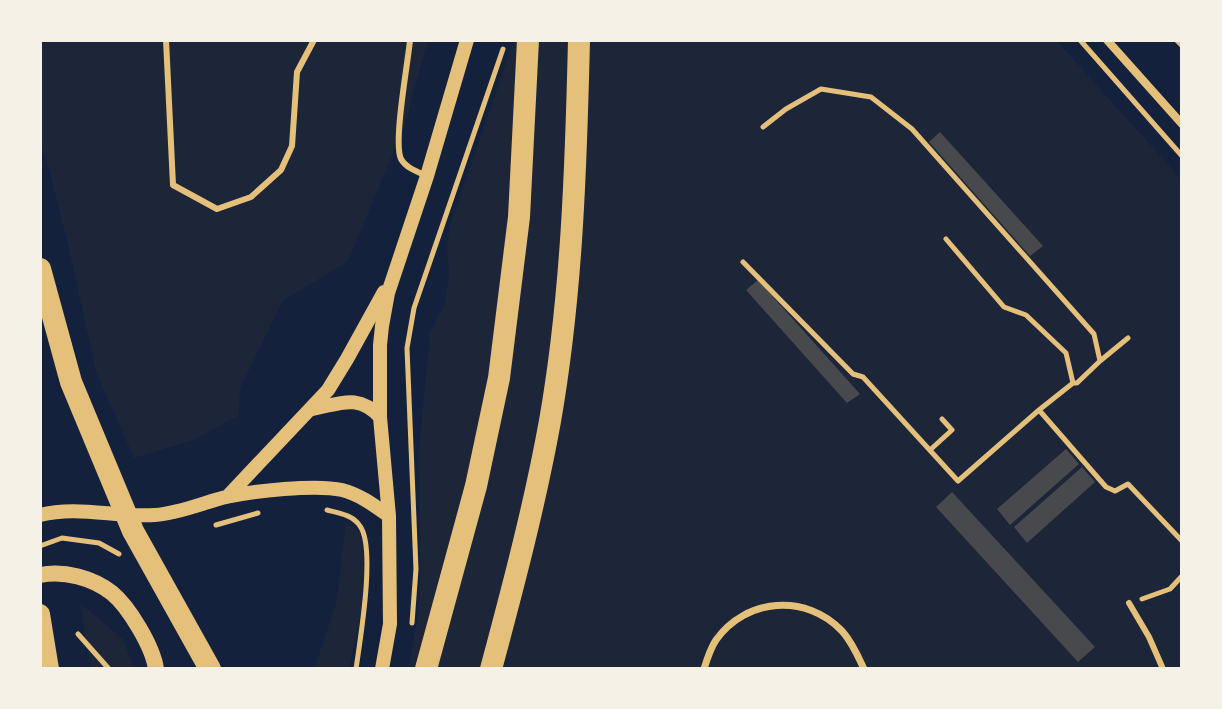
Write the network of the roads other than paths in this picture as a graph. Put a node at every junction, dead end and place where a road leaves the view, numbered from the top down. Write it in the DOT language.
graph roads {
  1 [pos="166,40"];
  2 [pos="314,40"];
  3 [pos="410,40"];
  4 [pos="467,40"];
  5 [pos="528,40"];
  6 [pos="579,40"];
  7 [pos="1107,40"];
  8 [pos="1177,40"];
  9 [pos="1182,45"];
  10 [pos="1182,124"];
  11 [pos="427,176"];
  12 [pos="40,269"];
  13 [pos="395,272"];
  14 [pos="312,409"];
  15 [pos="380,417"];
  16 [pos="227,497"];
  17 [pos="40,515"];
  18 [pos="389,516"];
  19 [pos="40,575"];
  20 [pos="1129,603"];
  21 [pos="40,614"];
  22 [pos="49,669"];
  23 [pos="156,669"];
  24 [pos="210,669"];
  25 [pos="382,669"];
  26 [pos="426,669"];
  27 [pos="491,669"];
  28 [pos="704,669"];
  29 [pos="864,669"];
  30 [pos="1163,669"];
  1 -- 2 [label="lane"];
  3 -- 11 [label="lane"];
  4 -- 11 [label="street"];
  5 -- 26 [label="highway"];
  6 -- 27 [label="highway"];
  7 -- 10 [label="street"];
  8 -- 9 [label="lane"];
  11 -- 13 [label="street"];
  12 -- 24 [label="highway"];
  13 -- 14 [label="street"];
  13 -- 15 [label="street"];
  14 -- 15 [label="street"];
  14 -- 16 [label="street"];
  15 -- 18 [label="street"];
  16 -- 17 [label="street"];
  16 -- 18 [label="street"];
  18 -- 25 [label="street"];
  19 -- 23 [label="main road"];
  20 -- 30 [label="lane"];
  21 -- 22 [label="main road"];
  28 -- 29 [label="street"];
}
